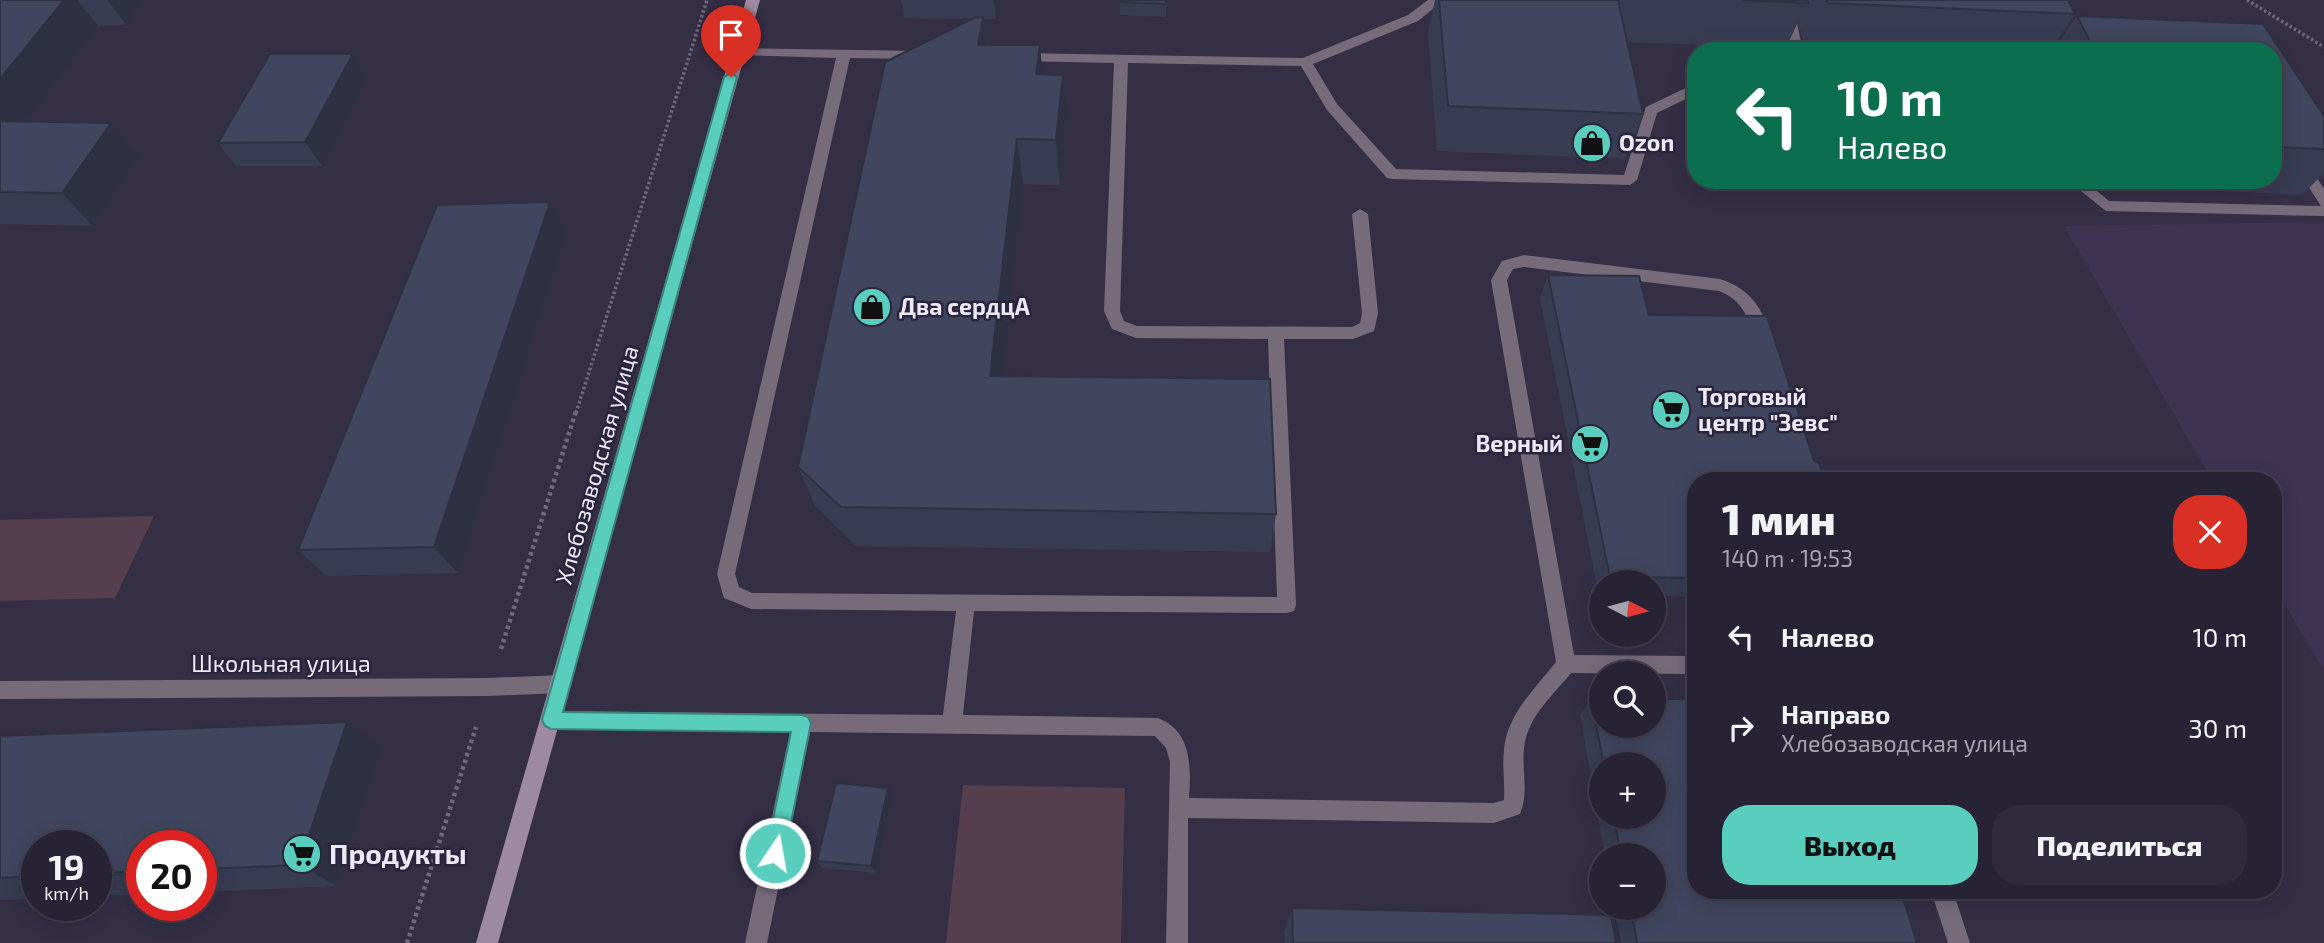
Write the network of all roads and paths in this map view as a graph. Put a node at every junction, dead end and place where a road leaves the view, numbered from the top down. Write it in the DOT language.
graph roads {
  1 [pos="707,0"];
  2 [pos="753,0"];
  3 [pos="1437,0"];
  4 [pos="1785,0"];
  5 [pos="2247,0"];
  6 [pos="1794,42"];
  7 [pos="2324,47"];
  8 [pos="738,51"];
  9 [pos="844,53"];
  10 [pos="941,55"];
  11 [pos="1010,57"];
  12 [pos="1121,60"];
  13 [pos="1306,62"];
  14 [pos="1687,92"];
  15 [pos="2295,156"];
  16 [pos="2085,189"];
  17 [pos="2324,201"];
  18 [pos="2324,211"];
  19 [pos="1360,214"];
  20 [pos="1276,333"];
  21 [pos="1768,350"];
  22 [pos="966,603"];
  23 [pos="1566,664"];
  24 [pos="1687,665"];
  25 [pos="562,684"];
  26 [pos="488,687"];
  27 [pos="0,690"];
  28 [pos="551,720"];
  29 [pos="802,723"];
  30 [pos="952,724"];
  31 [pos="1178,808"];
  32 [pos="1945,899"];
  33 [pos="407,943"];
  34 [pos="487,943"];
  35 [pos="756,943"];
  36 [pos="1177,943"];
  37 [pos="1959,943"];
  1 -- 26 [label="path"];
  2 -- 8 [label="main road, Хлебозаводская улица"];
  3 -- 13 [label="street"];
  4 -- 6 [label="street"];
  5 -- 7 [label="path"];
  8 -- 9 [label="street"];
  8 -- 25 [label="main road, Хлебозаводская улица"];
  9 -- 10 [label="street"];
  9 -- 22 [label="street"];
  11 -- 12 [label="street"];
  12 -- 13 [label="street"];
  12 -- 20 [label="street"];
  13 -- 14 [label="street"];
  15 -- 17 [label="street"];
  16 -- 18 [label="street"];
  19 -- 20 [label="street"];
  20 -- 22 [label="street"];
  21 -- 23 [label="street"];
  22 -- 30 [label="street"];
  23 -- 24 [label="street"];
  23 -- 31 [label="street"];
  25 -- 26 [label="street, Школьная улица"];
  25 -- 28 [label="main road, Хлебозаводская улица"];
  26 -- 27 [label="street, Школьная улица"];
  26 -- 33 [label="path"];
  28 -- 29 [label="street"];
  28 -- 34 [label="main road, Хлебозаводская улица"];
  29 -- 30 [label="street"];
  29 -- 35 [label="street"];
  30 -- 31 [label="street"];
  31 -- 36 [label="street"];
  32 -- 37 [label="street"];
}
